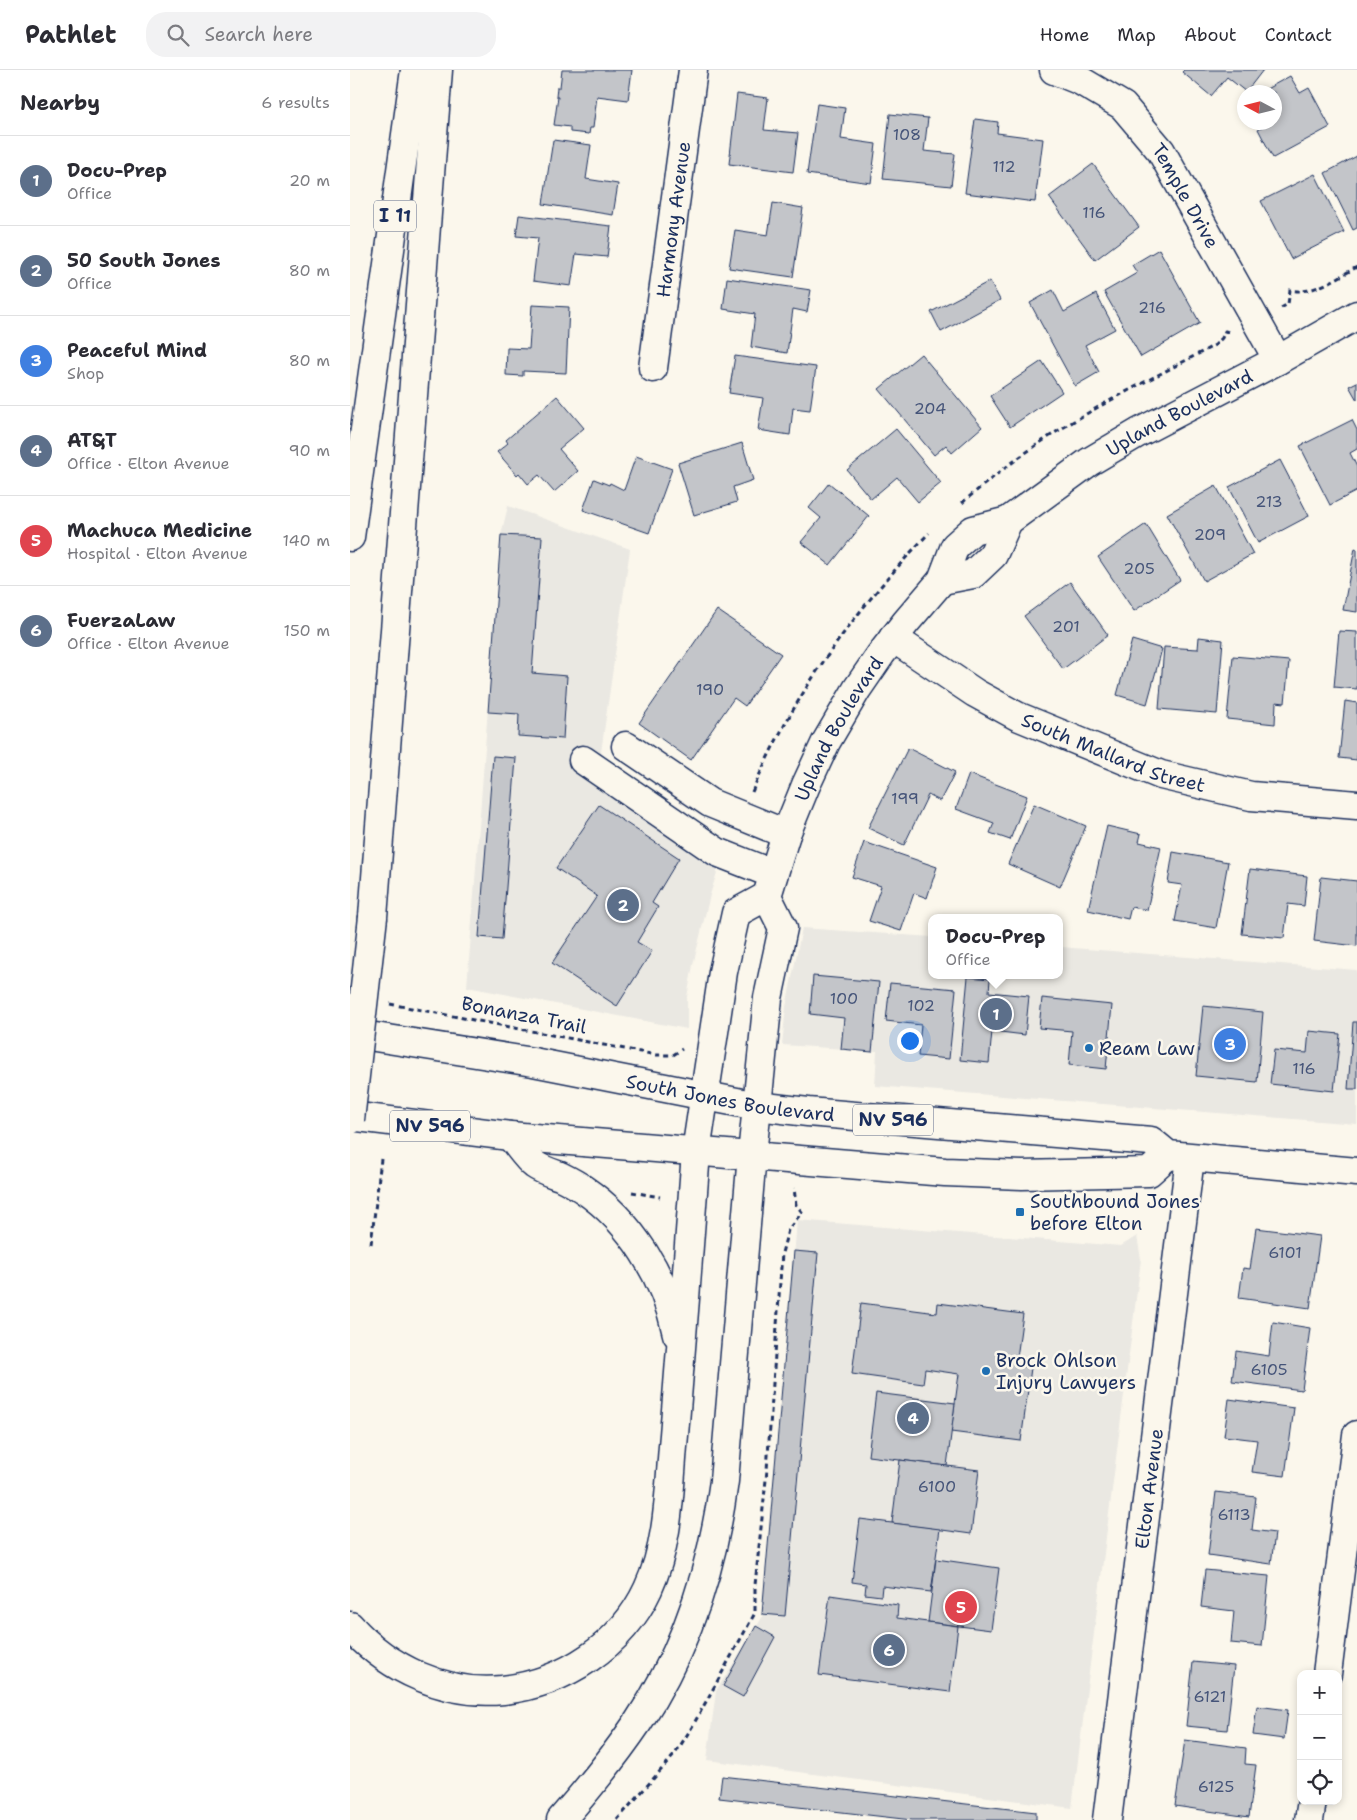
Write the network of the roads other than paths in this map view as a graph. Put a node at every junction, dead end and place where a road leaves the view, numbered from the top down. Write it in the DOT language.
graph roads {
  1 [pos="415,70"];
  2 [pos="438,70"];
  3 [pos="693,70"];
  4 [pos="1054,70"];
  5 [pos="1357,315"];
  6 [pos="1278,360"];
  7 [pos="653,368"];
  8 [pos="350,537"];
  9 [pos="893,638"];
  10 [pos="626,746"];
  11 [pos="583,760"];
  12 [pos="1357,804"];
  13 [pos="786,834"];
  14 [pos="770,885"];
  15 [pos="350,1033"];
  16 [pos="705,1096"];
  17 [pos="757,1106"];
  18 [pos="350,1118"];
  19 [pos="510,1136"];
  20 [pos="696,1152"];
  21 [pos="752,1155"];
  22 [pos="1179,1157"];
  23 [pos="1357,1172"];
  24 [pos="681,1355"];
  25 [pos="1357,1435"];
  26 [pos="350,1626"];
  27 [pos="1328,1670"];
  28 [pos="1311,1805"];
  29 [pos="561,1820"];
  30 [pos="1107,1820"];
  31 [pos="1309,1820"];
  1 -- 8 [label="main road, I 11"];
  2 -- 18 [label="main road, bridge"];
  3 -- 7 [label="main road, Harmony Avenue"];
  4 -- 6 [label="main road, Temple Drive"];
  5 -- 6 [label="main road, Upland Boulevard"];
  6 -- 9 [label="main road, Upland Boulevard"];
  9 -- 12 [label="main road, South Mallard Street"];
  9 -- 13 [label="main road, Upland Boulevard"];
  10 -- 13 [label="main road"];
  11 -- 14 [label="main road"];
  13 -- 14 [label="main road, Upland Boulevard"];
  14 -- 16 [label="main road"];
  14 -- 17 [label="main road"];
  15 -- 16 [label="main road, South Jones Boulevard / NV 596"];
  16 -- 17 [label="main road, South Jones Boulevard / NV 596"];
  16 -- 20 [label="main road"];
  17 -- 21 [label="main road"];
  17 -- 22 [label="main road, South Jones Boulevard / NV 596"];
  18 -- 19 [label="main road, NV 596"];
  19 -- 20 [label="main road, NV 596"];
  19 -- 24 [label="main road"];
  20 -- 21 [label="main road, NV 596"];
  20 -- 24 [label="main road"];
  21 -- 22 [label="main road, NV 596"];
  21 -- 29 [label="main road"];
  22 -- 23 [label="main road"];
  22 -- 30 [label="main road, Elton Avenue"];
  24 -- 26 [label="main road"];
  25 -- 27 [label="main road"];
  28 -- 31 [label="main road"];
}
